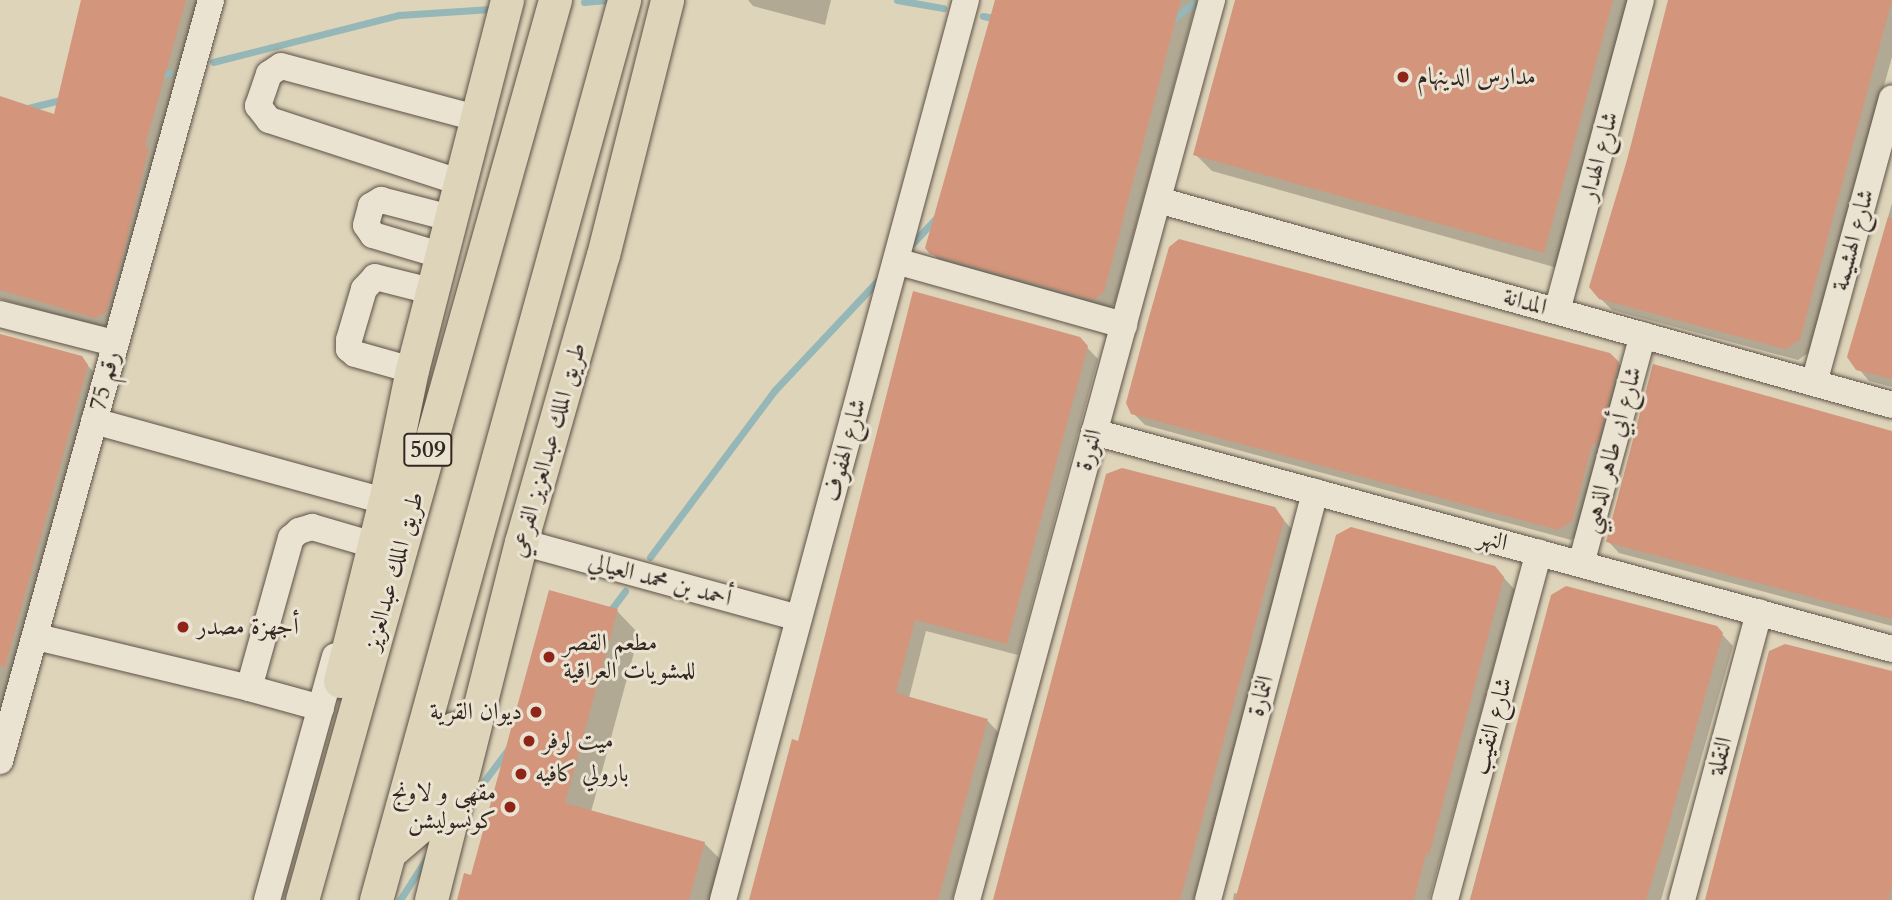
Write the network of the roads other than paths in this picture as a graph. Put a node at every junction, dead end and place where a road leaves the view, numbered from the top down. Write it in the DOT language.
graph roads {
  1 [pos="211,0"];
  2 [pos="508,0"];
  3 [pos="555,0"];
  4 [pos="624,0"];
  5 [pos="667,0"];
  6 [pos="966,0"];
  7 [pos="1212,0"];
  8 [pos="1641,0"];
  9 [pos="1892,98"];
  10 [pos="476,118"];
  11 [pos="459,182"];
  12 [pos="1158,200"];
  13 [pos="450,218"];
  14 [pos="440,255"];
  15 [pos="896,261"];
  16 [pos="432,291"];
  17 [pos="1557,311"];
  18 [pos="0,314"];
  19 [pos="1124,325"];
  20 [pos="1643,335"];
  21 [pos="114,343"];
  22 [pos="412,370"];
  23 [pos="1814,383"];
  24 [pos="1892,405"];
  25 [pos="94,421"];
  26 [pos="1094,432"];
  27 [pos="1315,492"];
  28 [pos="385,501"];
  29 [pos="367,543"];
  30 [pos="520,548"];
  31 [pos="1539,552"];
  32 [pos="1581,564"];
  33 [pos="1759,612"];
  34 [pos="799,618"];
  35 [pos="37,637"];
  36 [pos="1892,649"];
  37 [pos="249,688"];
  38 [pos="321,708"];
  39 [pos="0,761"];
  40 [pos="389,853"];
  41 [pos="304,890"];
  42 [pos="267,900"];
  43 [pos="376,900"];
  44 [pos="431,900"];
  45 [pos="723,900"];
  46 [pos="967,900"];
  47 [pos="1208,900"];
  48 [pos="1445,900"];
  49 [pos="1682,900"];
  1 -- 21 [label="street, رقم 75"];
  2 -- 10 [label="main road"];
  3 -- 41 [label="main road, طريق الملك عبدالعزيز / 509"];
  4 -- 40 [label="main road"];
  5 -- 30 [label="main road, طريق الملك عبدالعزيز الفرعي"];
  6 -- 15 [label="street, شارع الهفوف"];
  7 -- 12 [label="street, النورة"];
  8 -- 17 [label="street, شارع الهدار"];
  9 -- 23 [label="street, شارع الهشيمة"];
  10 -- 11 [label="main road"];
  10 -- 11 [label="street"];
  11 -- 13 [label="main road"];
  12 -- 17 [label="street, المدانة"];
  12 -- 19 [label="street, النورة"];
  13 -- 14 [label="main road"];
  13 -- 14 [label="street"];
  14 -- 16 [label="main road"];
  15 -- 19 [label="street"];
  15 -- 34 [label="street, شارع الهفوف"];
  16 -- 22 [label="main road"];
  16 -- 22 [label="street"];
  17 -- 20 [label="street, المدانة"];
  18 -- 21 [label="street"];
  19 -- 26 [label="street, النورة"];
  20 -- 23 [label="street, المدانة"];
  20 -- 32 [label="street, شارع أبي طاهر الذهبي"];
  21 -- 25 [label="street, رقم 75"];
  22 -- 28 [label="main road"];
  23 -- 24 [label="street, المدانة"];
  25 -- 28 [label="street"];
  25 -- 35 [label="street, رقم 75"];
  26 -- 27 [label="street, النهر"];
  26 -- 46 [label="street, النورة"];
  27 -- 31 [label="street, النهر"];
  27 -- 47 [label="street, النمارة"];
  28 -- 29 [label="street"];
  28 -- 41 [label="main road"];
  29 -- 37 [label="street"];
  29 -- 38 [label="street"];
  30 -- 34 [label="street, أحمد بن محمد العيالي"];
  30 -- 40 [label="main road"];
  30 -- 44 [label="main road, طريق الملك عبدالعزيز الفرعي"];
  31 -- 32 [label="street, النهر"];
  31 -- 48 [label="street, شارع النقيب"];
  32 -- 33 [label="street, النهر"];
  33 -- 36 [label="street, النهر"];
  33 -- 49 [label="street, النقلة"];
  34 -- 45 [label="street, شارع الهفوف"];
  35 -- 37 [label="street"];
  35 -- 39 [label="street, رقم 75"];
  37 -- 38 [label="street"];
  38 -- 42 [label="street"];
  40 -- 43 [label="main road"];
}
